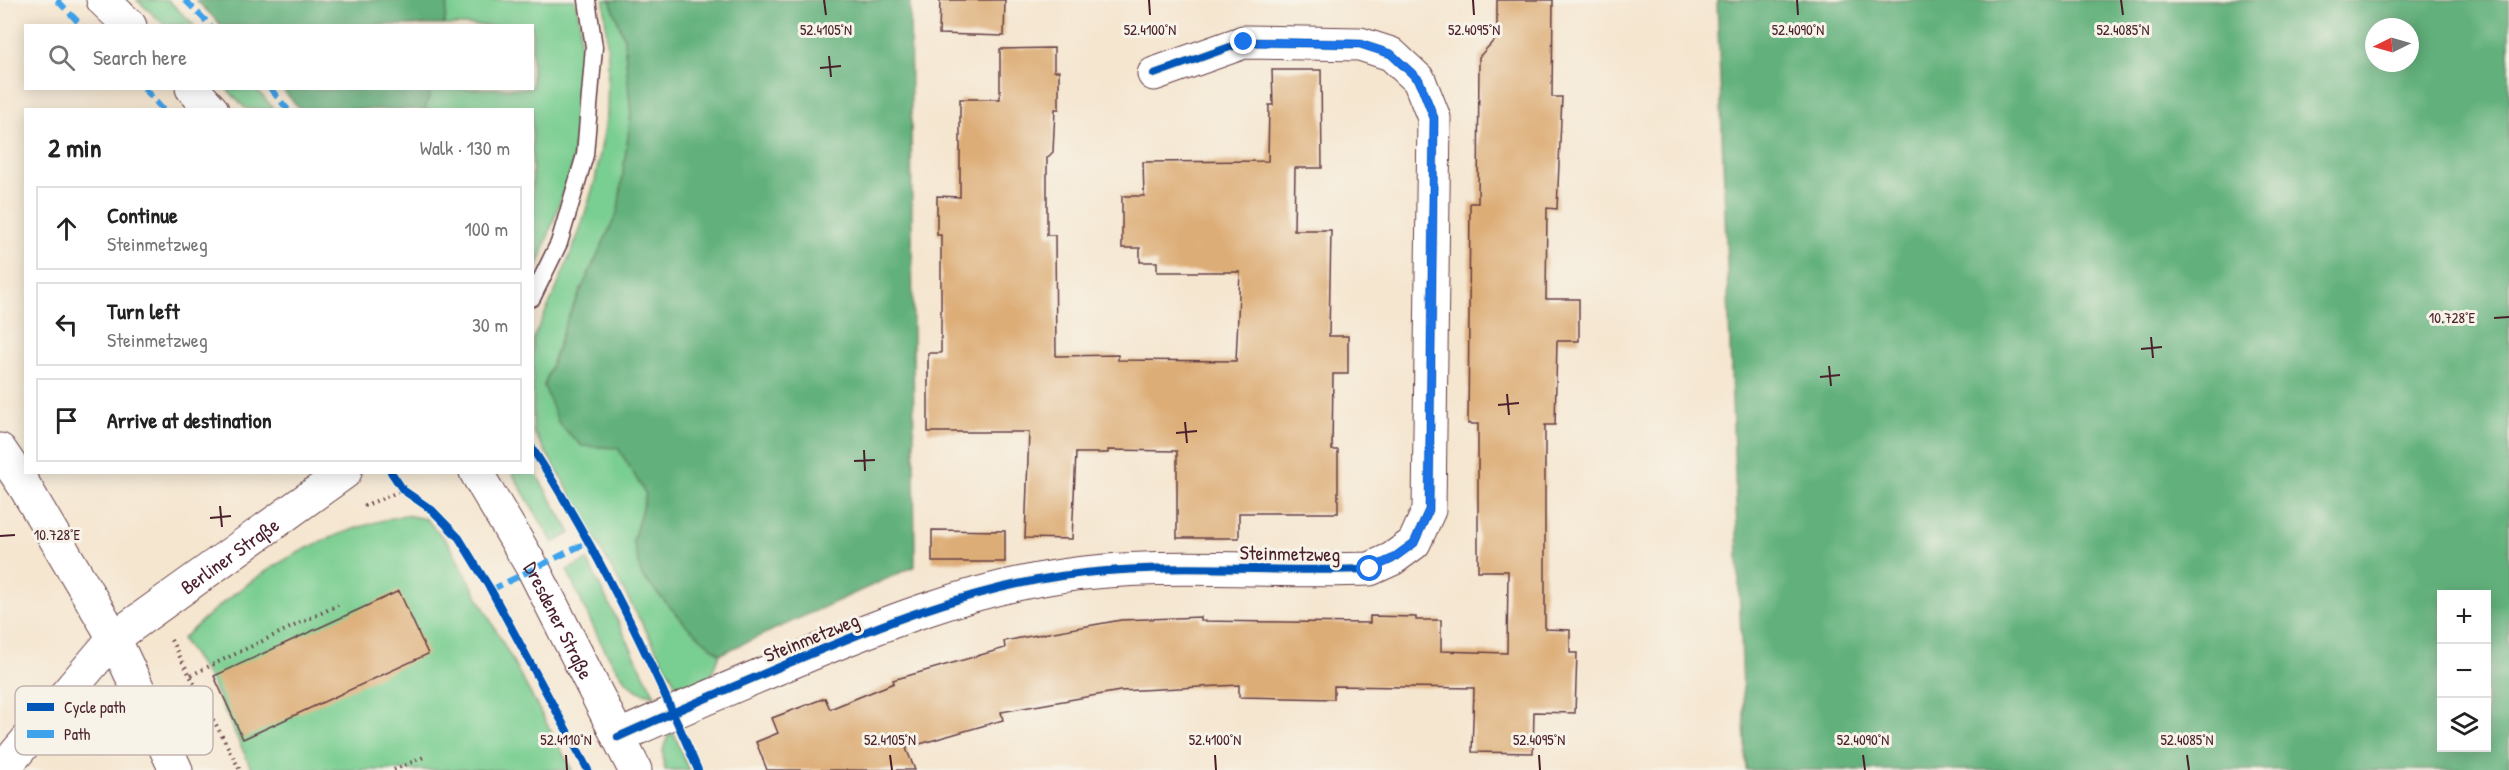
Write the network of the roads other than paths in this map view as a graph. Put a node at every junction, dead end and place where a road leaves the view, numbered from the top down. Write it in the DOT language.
graph roads {
  1 [pos="103,0"];
  2 [pos="587,0"];
  3 [pos="128,24"];
  4 [pos="1154,74"];
  5 [pos="194,90"];
  6 [pos="210,108"];
  7 [pos="534,294"];
  8 [pos="0,450"];
  9 [pos="342,474"];
  10 [pos="477,474"];
  11 [pos="114,638"];
  12 [pos="73,686"];
  13 [pos="137,686"];
  14 [pos="618,737"];
  15 [pos="15,755"];
  16 [pos="169,755"];
  17 [pos="2,770"];
  18 [pos="176,770"];
  19 [pos="635,770"];
  1 -- 3 [label="street"];
  2 -- 7 [label="lane"];
  4 -- 14 [label="street, Steinmetzweg"];
  5 -- 6 [label="street"];
  8 -- 11 [label="street"];
  9 -- 11 [label="street, Berliner Straße"];
  10 -- 14 [label="street, Dresdener Straße"];
  11 -- 12 [label="street, Berliner Straße"];
  11 -- 13 [label="street"];
  14 -- 19 [label="street, Dresdener Straße"];
  15 -- 17 [label="street, Berliner Straße"];
  16 -- 18 [label="street"];
}
